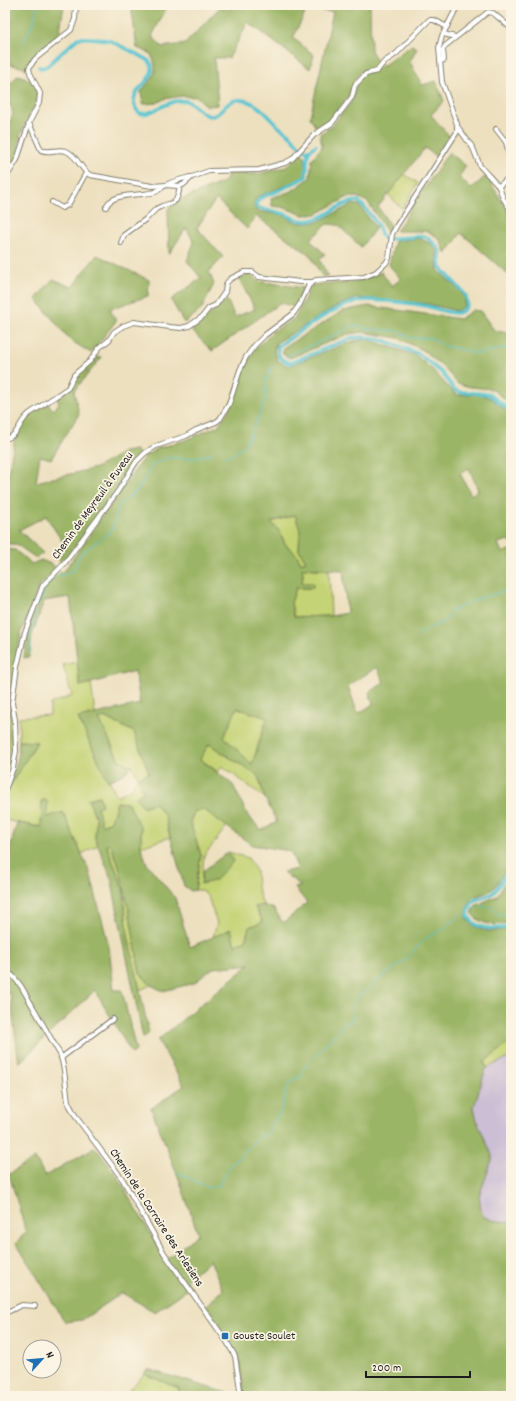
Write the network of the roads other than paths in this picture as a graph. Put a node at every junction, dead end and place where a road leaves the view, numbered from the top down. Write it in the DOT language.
graph roads {
  1 [pos="76,5"];
  2 [pos="458,5"];
  3 [pos="447,27"];
  4 [pos="511,28"];
  5 [pos="444,34"];
  6 [pos="455,37"];
  7 [pos="440,61"];
  8 [pos="29,123"];
  9 [pos="457,126"];
  10 [pos="496,129"];
  11 [pos="511,162"];
  12 [pos="511,172"];
  13 [pos="86,173"];
  14 [pos="192,176"];
  15 [pos="5,179"];
  16 [pos="166,185"];
  17 [pos="180,186"];
  18 [pos="499,186"];
  19 [pos="52,202"];
  20 [pos="106,207"];
  21 [pos="511,215"];
  22 [pos="121,243"];
  23 [pos="312,282"];
  24 [pos="5,439"];
  25 [pos="5,790"];
  26 [pos="5,970"];
  27 [pos="113,1019"];
  28 [pos="62,1058"];
  29 [pos="5,1113"];
  30 [pos="5,1120"];
  31 [pos="35,1306"];
  32 [pos="5,1313"];
  33 [pos="241,1396"];
  1 -- 8 [label="street"];
  2 -- 3 [label="street"];
  3 -- 5 [label="street"];
  3 -- 14 [label="street"];
  4 -- 6 [label="street"];
  5 -- 6 [label="street"];
  5 -- 7 [label="street"];
  6 -- 7 [label="street"];
  7 -- 9 [label="street"];
  8 -- 13 [label="street"];
  8 -- 15 [label="street"];
  9 -- 18 [label="street"];
  9 -- 23 [label="street"];
  10 -- 11 [label="street"];
  12 -- 18 [label="street"];
  13 -- 16 [label="street"];
  13 -- 19 [label="street"];
  14 -- 16 [label="street"];
  14 -- 17 [label="street"];
  16 -- 17 [label="street"];
  16 -- 20 [label="street"];
  17 -- 22 [label="street"];
  18 -- 21 [label="street"];
  23 -- 24 [label="street"];
  23 -- 25 [label="street, Chemin de Meyreuil à Fuveau"];
  26 -- 28 [label="street, Chemin de la Carraire des Arlesiens"];
  27 -- 28 [label="street"];
  28 -- 33 [label="street, Chemin de la Carraire des Arlesiens"];
  29 -- 30 [label="street"];
  31 -- 32 [label="street"];
}
